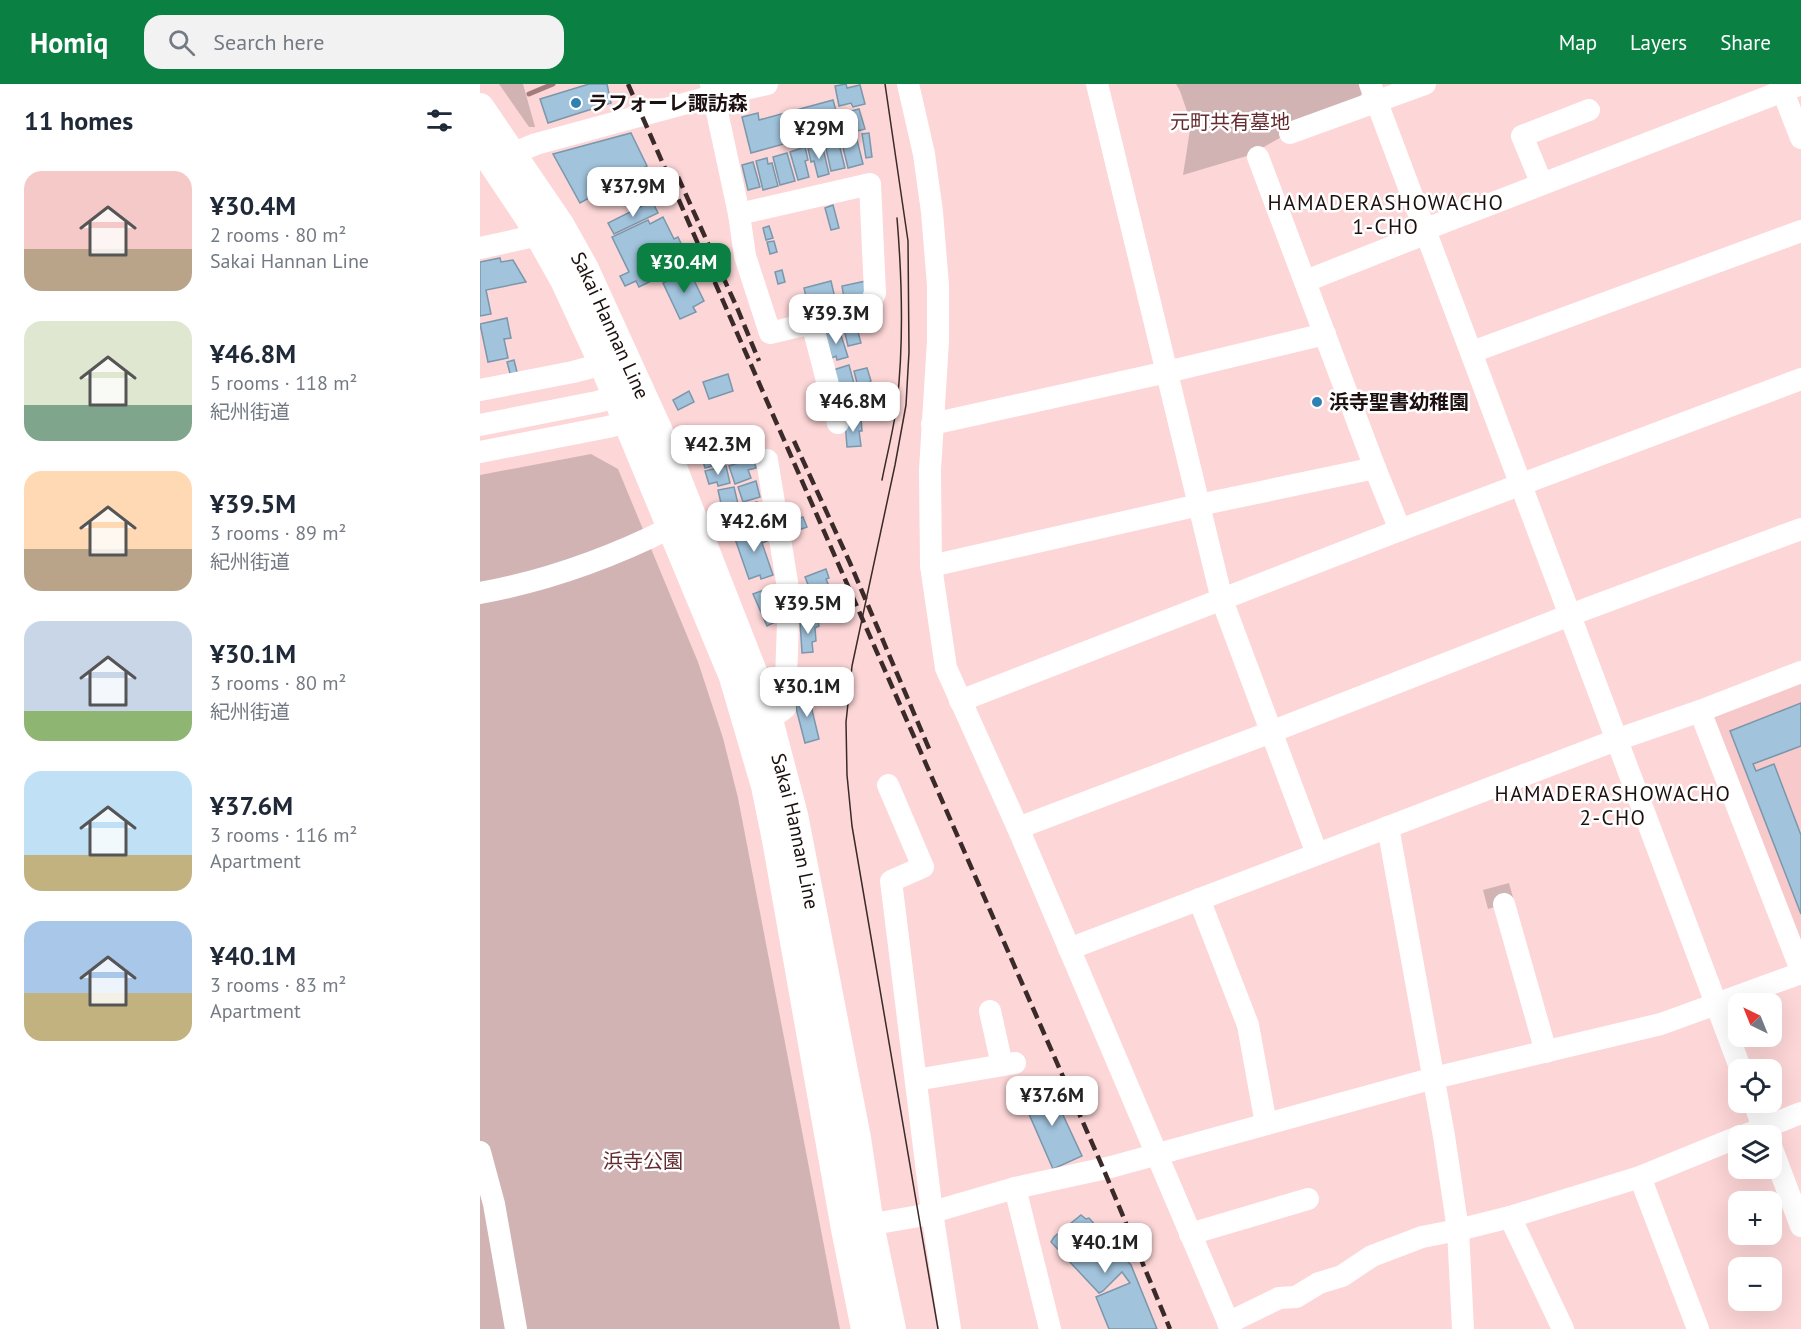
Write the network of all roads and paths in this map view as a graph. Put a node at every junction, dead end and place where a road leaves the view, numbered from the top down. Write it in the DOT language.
graph roads {
  1 [pos="767,84"];
  2 [pos="908,84"];
  3 [pos="1096,84"];
  4 [pos="1425,84"];
  5 [pos="1788,86"];
  6 [pos="712,90"];
  7 [pos="1373,92"];
  8 [pos="480,107"];
  9 [pos="1588,110"];
  10 [pos="1290,134"];
  11 [pos="1801,138"];
  12 [pos="495,154"];
  13 [pos="1258,157"];
  14 [pos="1542,184"];
  15 [pos="739,214"];
  16 [pos="1426,231"];
  17 [pos="1801,231"];
  18 [pos="539,235"];
  19 [pos="480,248"];
  20 [pos="1306,281"];
  21 [pos="812,323"];
  22 [pos="1325,334"];
  23 [pos="1472,352"];
  24 [pos="603,364"];
  25 [pos="1167,372"];
  26 [pos="1801,379"];
  27 [pos="480,390"];
  28 [pos="634,406"];
  29 [pos="838,423"];
  30 [pos="933,424"];
  31 [pos="480,425"];
  32 [pos="480,452"];
  33 [pos="766,460"];
  34 [pos="1375,468"];
  35 [pos="1522,485"];
  36 [pos="1199,505"];
  37 [pos="670,528"];
  38 [pos="1801,529"];
  39 [pos="1400,530"];
  40 [pos="932,566"];
  41 [pos="480,593"];
  42 [pos="1222,600"];
  43 [pos="1569,615"];
  44 [pos="1801,672"];
  45 [pos="960,701"];
  46 [pos="1700,711"];
  47 [pos="769,720"];
  48 [pos="1271,732"];
  49 [pos="1616,740"];
  50 [pos="888,785"];
  51 [pos="1018,828"];
  52 [pos="1388,828"];
  53 [pos="1317,854"];
  54 [pos="1199,899"];
  55 [pos="1504,904"];
  56 [pos="1069,948"];
  57 [pos="1801,971"];
  58 [pos="1716,1004"];
  59 [pos="990,1011"];
  60 [pos="1546,1052"];
  61 [pos="1737,1059"];
  62 [pos="1434,1078"];
  63 [pos="916,1080"];
  64 [pos="1801,1113"];
  65 [pos="1266,1124"];
  66 [pos="1775,1125"];
  67 [pos="1728,1141"];
  68 [pos="480,1152"];
  69 [pos="1157,1154"];
  70 [pos="1782,1176"];
  71 [pos="1640,1178"];
  72 [pos="1015,1188"];
  73 [pos="1308,1199"];
  74 [pos="932,1212"];
  75 [pos="1510,1217"];
  76 [pos="1801,1226"];
  77 [pos="858,1227"];
  78 [pos="1458,1230"];
  79 [pos="1190,1234"];
  80 [pos="1229,1326"];
  81 [pos="516,1329"];
  82 [pos="865,1329"];
  83 [pos="892,1329"];
  84 [pos="950,1329"];
  85 [pos="1050,1329"];
  86 [pos="1463,1329"];
  87 [pos="1563,1329"];
  88 [pos="1698,1329"];
  1 -- 6 [label="street"];
  2 -- 30 [label="street"];
  3 -- 25 [label="street"];
  4 -- 7 [label="street"];
  5 -- 11 [label="street"];
  5 -- 14 [label="street"];
  6 -- 12 [label="street"];
  6 -- 15 [label="street"];
  7 -- 10 [label="street"];
  7 -- 16 [label="street"];
  8 -- 12 [label="main road, Sakai Hannan Line"];
  9 -- 14 [label="street"];
  12 -- 18 [label="main road, Sakai Hannan Line"];
  12 -- 28 [label="main road, Sakai Hannan Line"];
  13 -- 20 [label="street"];
  14 -- 16 [label="street"];
  15 -- 21 [label="street"];
  15 -- 21 [label="street"];
  16 -- 20 [label="street"];
  16 -- 23 [label="street"];
  17 -- 23 [label="street"];
  18 -- 19 [label="street"];
  18 -- 24 [label="main road, Sakai Hannan Line"];
  20 -- 22 [label="street"];
  21 -- 29 [label="street"];
  22 -- 25 [label="street"];
  22 -- 34 [label="street"];
  23 -- 35 [label="street"];
  24 -- 27 [label="street"];
  24 -- 28 [label="main road, Sakai Hannan Line"];
  25 -- 30 [label="street"];
  25 -- 36 [label="street"];
  26 -- 35 [label="street"];
  28 -- 31 [label="street"];
  28 -- 32 [label="street"];
  28 -- 37 [label="main road, Sakai Hannan Line"];
  28 -- 47 [label="main road, Sakai Hannan Line"];
  30 -- 40 [label="street"];
  33 -- 47 [label="street"];
  34 -- 36 [label="street"];
  34 -- 39 [label="street"];
  35 -- 39 [label="street"];
  35 -- 43 [label="street"];
  36 -- 40 [label="street"];
  36 -- 42 [label="street"];
  37 -- 41 [label="street"];
  37 -- 77 [label="main road, Sakai Hannan Line"];
  38 -- 43 [label="street"];
  39 -- 42 [label="street"];
  40 -- 45 [label="street"];
  42 -- 45 [label="street"];
  42 -- 48 [label="street"];
  43 -- 48 [label="street"];
  43 -- 49 [label="street"];
  44 -- 46 [label="street"];
  45 -- 51 [label="street"];
  46 -- 49 [label="street"];
  46 -- 57 [label="street"];
  47 -- 77 [label="main road, Sakai Hannan Line"];
  48 -- 51 [label="street"];
  48 -- 53 [label="street"];
  49 -- 52 [label="street"];
  49 -- 58 [label="street"];
  50 -- 63 [label="street"];
  51 -- 56 [label="street"];
  52 -- 53 [label="street"];
  52 -- 62 [label="street"];
  53 -- 54 [label="street"];
  54 -- 56 [label="street"];
  54 -- 65 [label="street"];
  55 -- 60 [label="street"];
  56 -- 69 [label="street"];
  57 -- 58 [label="street"];
  58 -- 60 [label="street"];
  58 -- 61 [label="street"];
  59 -- 63 [label="street"];
  60 -- 62 [label="street"];
  62 -- 65 [label="street"];
  62 -- 78 [label="street"];
  63 -- 74 [label="street"];
  64 -- 66 [label="street"];
  65 -- 69 [label="street"];
  67 -- 71 [label="street"];
  68 -- 81 [label="street"];
  69 -- 72 [label="street"];
  69 -- 79 [label="street"];
  70 -- 76 [label="street"];
  71 -- 75 [label="street"];
  71 -- 88 [label="street"];
  72 -- 74 [label="street"];
  72 -- 85 [label="street"];
  73 -- 79 [label="street"];
  74 -- 77 [label="street"];
  74 -- 84 [label="street"];
  75 -- 78 [label="street"];
  75 -- 87 [label="street"];
  77 -- 82 [label="main road, Sakai Hannan Line"];
  77 -- 83 [label="main road, Sakai Hannan Line"];
  78 -- 80 [label="street"];
  78 -- 86 [label="street"];
  79 -- 80 [label="street"];
}
